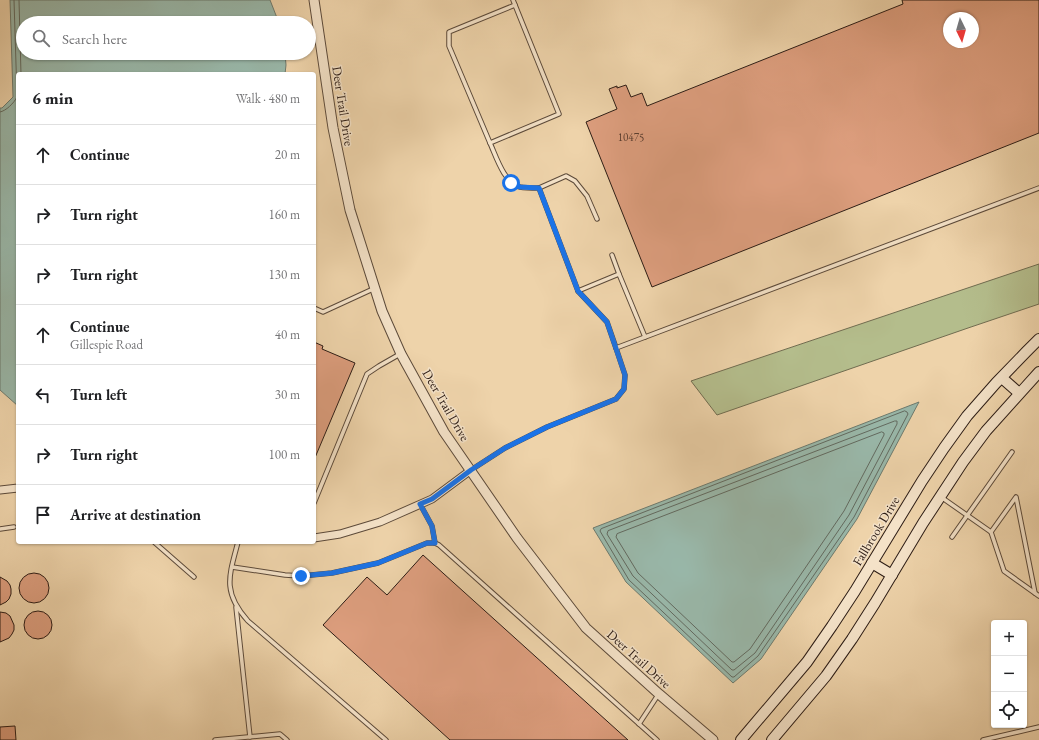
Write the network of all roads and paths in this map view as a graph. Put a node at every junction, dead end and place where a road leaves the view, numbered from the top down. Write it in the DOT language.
graph roads {
  1 [pos="314,0"];
  2 [pos="513,0"];
  3 [pos="515,5"];
  4 [pos="490,143"];
  5 [pos="539,188"];
  6 [pos="1039,188"];
  7 [pos="597,219"];
  8 [pos="612,255"];
  9 [pos="619,274"];
  10 [pos="374,288"];
  11 [pos="578,291"];
  12 [pos="316,309"];
  13 [pos="645,337"];
  14 [pos="1039,339"];
  15 [pos="616,348"];
  16 [pos="401,354"];
  17 [pos="1039,372"];
  18 [pos="1002,378"];
  19 [pos="1019,393"];
  20 [pos="1012,452"];
  21 [pos="471,470"];
  22 [pos="16,488"];
  23 [pos="0,490"];
  24 [pos="940,496"];
  25 [pos="316,497"];
  26 [pos="420,504"];
  27 [pos="967,515"];
  28 [pos="14,527"];
  29 [pos="0,529"];
  30 [pos="991,532"];
  31 [pos="952,537"];
  32 [pos="316,538"];
  33 [pos="435,543"];
  34 [pos="156,544"];
  35 [pos="238,544"];
  36 [pos="872,563"];
  37 [pos="232,567"];
  38 [pos="892,575"];
  39 [pos="194,577"];
  40 [pos="1035,593"];
  41 [pos="1039,596"];
  42 [pos="236,604"];
  43 [pos="659,694"];
  44 [pos="639,724"];
  45 [pos="1039,727"];
  46 [pos="250,737"];
  47 [pos="215,740"];
  48 [pos="287,740"];
  49 [pos="386,740"];
  50 [pos="657,740"];
  51 [pos="713,740"];
  52 [pos="741,740"];
  53 [pos="772,740"];
  54 [pos="983,740"];
  1 -- 10 [label="street, Deer Trail Drive"];
  2 -- 3 [label="lane"];
  3 -- 4 [label="lane"];
  3 -- 4 [label="lane"];
  4 -- 5 [label="lane"];
  5 -- 7 [label="lane"];
  5 -- 11 [label="lane"];
  6 -- 13 [label="lane"];
  8 -- 9 [label="lane"];
  9 -- 11 [label="lane"];
  9 -- 13 [label="lane"];
  10 -- 12 [label="lane"];
  10 -- 16 [label="street, Deer Trail Drive"];
  11 -- 15 [label="lane"];
  13 -- 15 [label="lane"];
  14 -- 18 [label="main road, Fallbrook Drive"];
  15 -- 21 [label="lane"];
  16 -- 21 [label="street, Deer Trail Drive"];
  16 -- 25 [label="lane"];
  17 -- 19 [label="main road"];
  18 -- 19 [label="main road"];
  18 -- 36 [label="main road, Fallbrook Drive"];
  19 -- 24 [label="main road"];
  20 -- 27 [label="lane"];
  21 -- 26 [label="street"];
  21 -- 43 [label="street, Deer Trail Drive"];
  22 -- 23 [label="street"];
  24 -- 27 [label="lane"];
  24 -- 38 [label="main road"];
  26 -- 32 [label="street"];
  26 -- 33 [label="lane"];
  27 -- 30 [label="lane"];
  27 -- 31 [label="lane"];
  28 -- 29 [label="lane"];
  30 -- 40 [label="lane"];
  30 -- 40 [label="lane"];
  33 -- 37 [label="lane"];
  33 -- 44 [label="lane"];
  34 -- 39 [label="lane"];
  35 -- 37 [label="lane"];
  36 -- 38 [label="main road"];
  36 -- 52 [label="main road, Fallbrook Drive"];
  37 -- 42 [label="lane"];
  38 -- 53 [label="main road"];
  40 -- 41 [label="lane"];
  42 -- 46 [label="lane"];
  42 -- 49 [label="lane"];
  43 -- 44 [label="lane"];
  43 -- 51 [label="street, Deer Trail Drive"];
  44 -- 50 [label="lane"];
  45 -- 54 [label="lane"];
  46 -- 47 [label="lane"];
  46 -- 48 [label="lane"];
}
